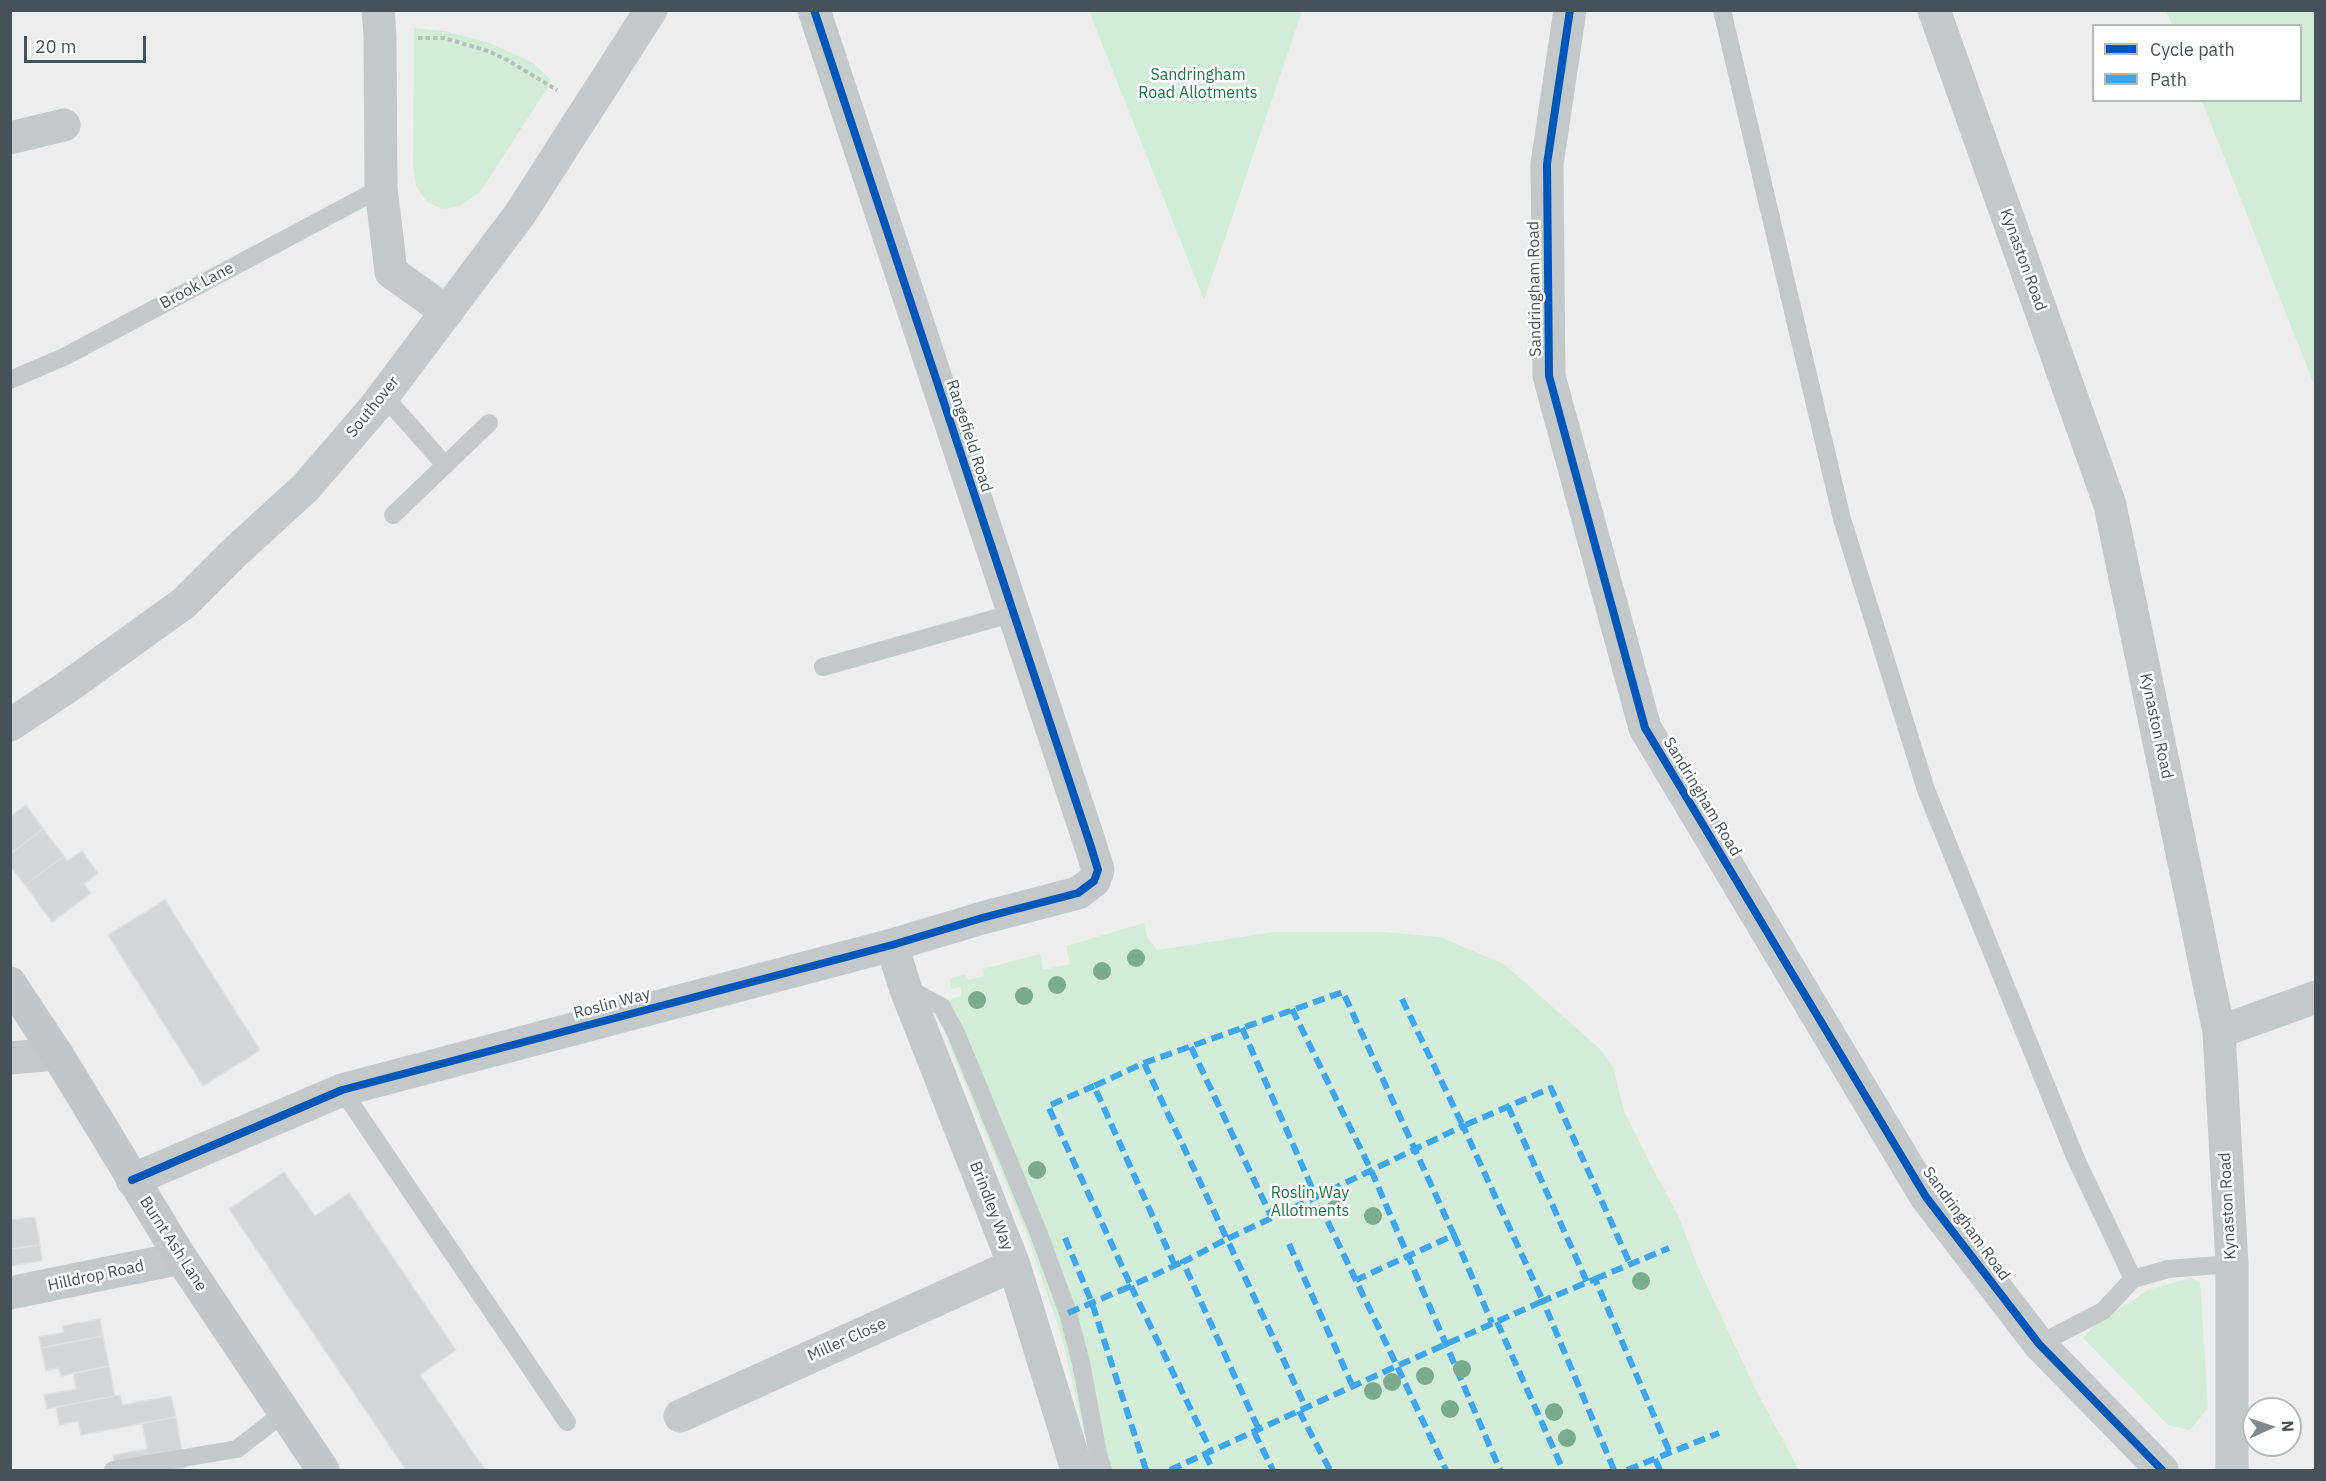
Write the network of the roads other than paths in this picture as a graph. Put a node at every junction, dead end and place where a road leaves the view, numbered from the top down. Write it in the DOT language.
graph roads {
  1 [pos="651,10"];
  2 [pos="814,10"];
  3 [pos="1570,10"];
  4 [pos="1722,10"];
  5 [pos="1934,10"];
  6 [pos="379,23"];
  7 [pos="64,125"];
  8 [pos="10,138"];
  9 [pos="381,188"];
  10 [pos="447,312"];
  11 [pos="10,380"];
  12 [pos="384,396"];
  13 [pos="489,423"];
  14 [pos="445,465"];
  15 [pos="393,515"];
  16 [pos="1014,613"];
  17 [pos="823,667"];
  18 [pos="10,725"];
  19 [pos="1098,870"];
  20 [pos="892,945"];
  21 [pos="10,983"];
  22 [pos="906,987"];
  23 [pos="2316,997"];
  24 [pos="2219,1032"];
  25 [pos="57,1054"];
  26 [pos="10,1058"];
  27 [pos="342,1090"];
  28 [pos="132,1180"];
  29 [pos="181,1258"];
  30 [pos="2232,1264"];
  31 [pos="1014,1265"];
  32 [pos="2133,1279"];
  33 [pos="10,1293"];
  34 [pos="2038,1344"];
  35 [pos="285,1412"];
  36 [pos="680,1416"];
  37 [pos="567,1422"];
  38 [pos="113,1470"];
  39 [pos="323,1470"];
  40 [pos="1077,1470"];
  41 [pos="1103,1470"];
  42 [pos="2162,1470"];
  43 [pos="2232,1470"];
  1 -- 10 [label="street, Southover"];
  2 -- 16 [label="street, Rangefield Road"];
  3 -- 34 [label="street, Sandringham Road"];
  4 -- 32 [label="lane"];
  5 -- 24 [label="street, Kynaston Road"];
  6 -- 9 [label="street"];
  7 -- 8 [label="street"];
  9 -- 10 [label="street"];
  9 -- 11 [label="lane, Brook Lane"];
  10 -- 12 [label="street, Southover"];
  12 -- 14 [label="lane"];
  12 -- 18 [label="street, Southover"];
  13 -- 14 [label="lane"];
  14 -- 15 [label="lane"];
  16 -- 17 [label="lane"];
  16 -- 19 [label="street, Rangefield Road"];
  19 -- 20 [label="street, Roslin Way"];
  20 -- 22 [label="street, Brindley Way"];
  20 -- 27 [label="street, Roslin Way"];
  21 -- 25 [label="main road, Burnt Ash Lane"];
  22 -- 31 [label="street, Brindley Way"];
  22 -- 41 [label="lane"];
  23 -- 24 [label="street"];
  24 -- 30 [label="street, Kynaston Road"];
  25 -- 26 [label="street"];
  25 -- 28 [label="main road, Burnt Ash Lane"];
  27 -- 28 [label="street, Roslin Way"];
  27 -- 37 [label="lane"];
  28 -- 29 [label="main road, Burnt Ash Lane"];
  29 -- 33 [label="street, Hilldrop Road"];
  29 -- 35 [label="main road, Burnt Ash Lane"];
  30 -- 32 [label="lane"];
  30 -- 43 [label="street, Kynaston Road"];
  31 -- 36 [label="street, Miller Close"];
  31 -- 40 [label="street, Brindley Way"];
  32 -- 34 [label="lane"];
  34 -- 42 [label="street, Sandringham Road"];
  35 -- 38 [label="lane"];
  35 -- 39 [label="main road, Burnt Ash Lane"];
}
